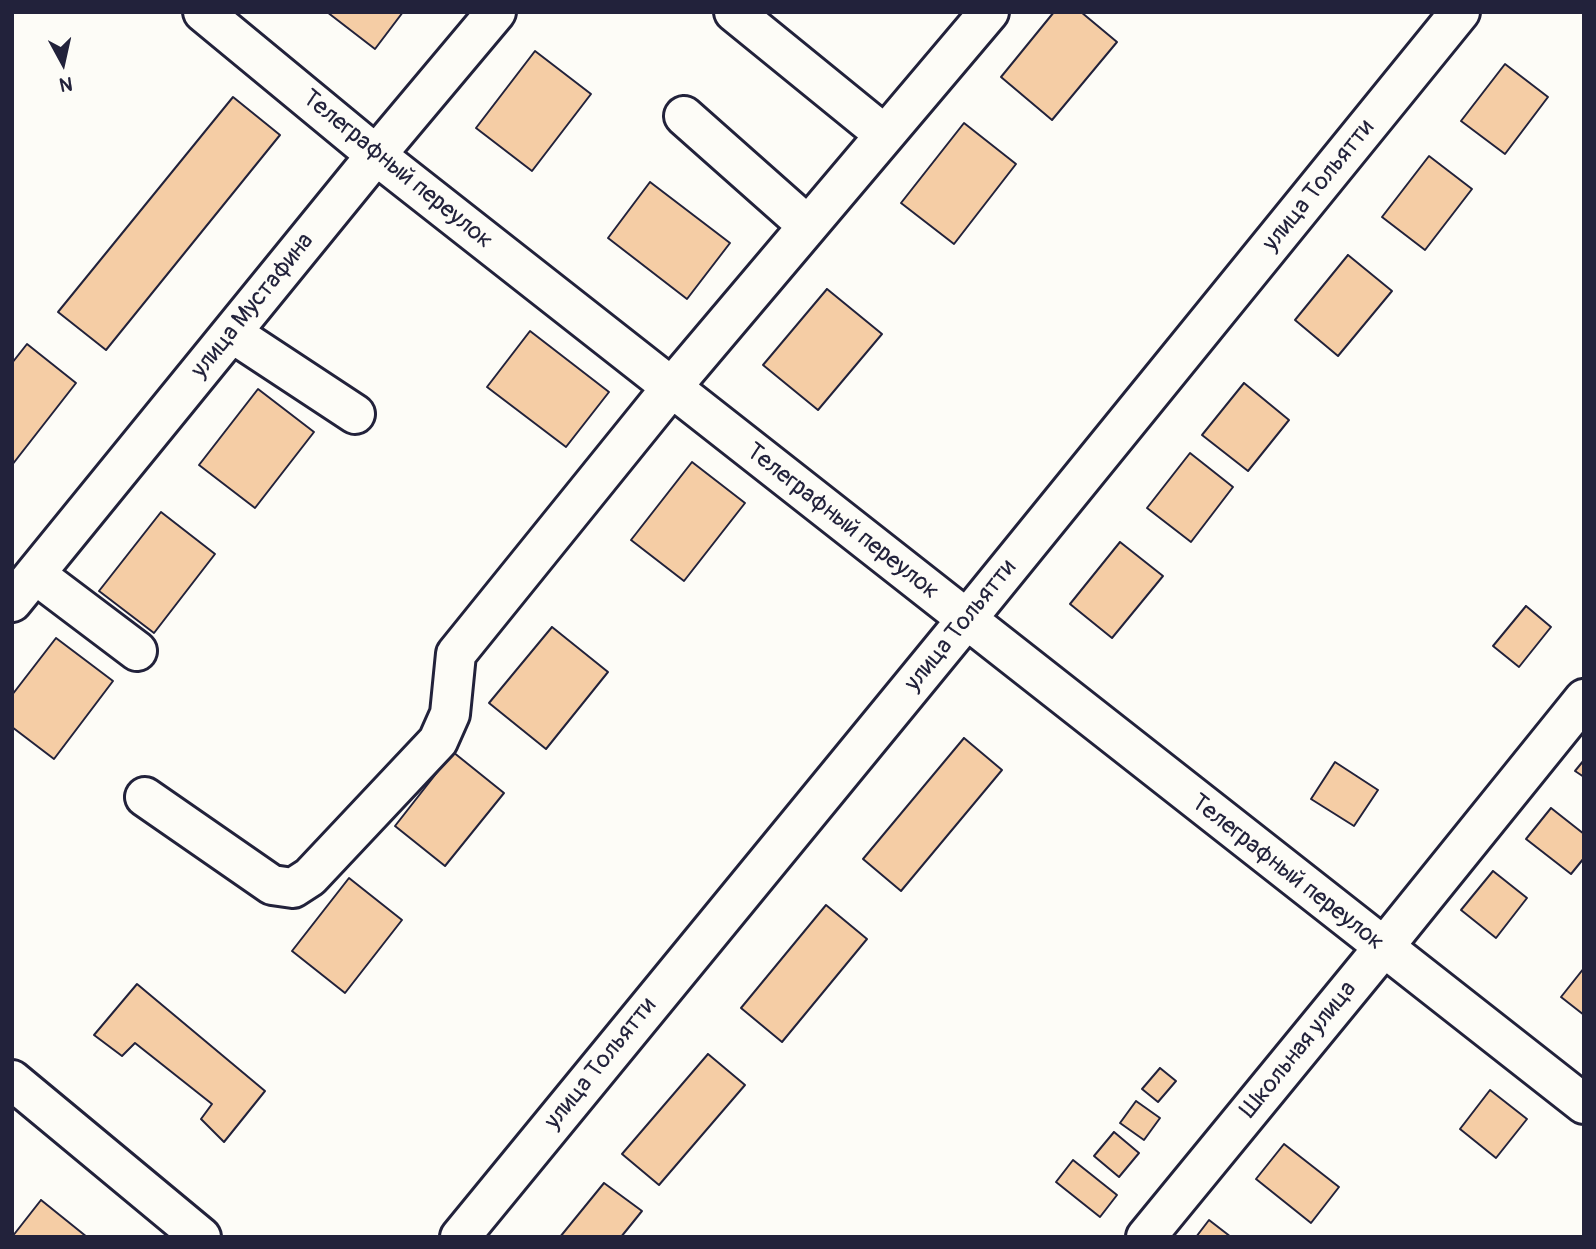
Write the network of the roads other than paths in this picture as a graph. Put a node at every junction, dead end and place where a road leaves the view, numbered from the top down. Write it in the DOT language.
graph roads {
  1 [pos="203,12"];
  2 [pos="496,12"];
  3 [pos="734,12"];
  4 [pos="989,12"];
  5 [pos="1460,12"];
  6 [pos="684,116"];
  7 [pos="885,135"];
  8 [pos="376,155"];
  9 [pos="808,226"];
  10 [pos="232,332"];
  11 [pos="671,388"];
  12 [pos="355,414"];
  13 [pos="24,588"];
  14 [pos="966,620"];
  15 [pos="137,651"];
  16 [pos="1584,699"];
  17 [pos="145,797"];
  18 [pos="1383,948"];
  19 [pos="12,1080"];
  20 [pos="1584,1104"];
  21 [pos="201,1237"];
  22 [pos="460,1237"];
  23 [pos="1146,1237"];
  1 -- 8 [label="street, Телеграфный переулок"];
  2 -- 8 [label="street, улица Мустафина"];
  3 -- 7 [label="street"];
  4 -- 7 [label="street"];
  5 -- 14 [label="street, улица Тольятти"];
  6 -- 9 [label="street"];
  7 -- 9 [label="street"];
  8 -- 10 [label="street, улица Мустафина"];
  8 -- 11 [label="street, Телеграфный переулок"];
  9 -- 11 [label="street"];
  10 -- 12 [label="street"];
  10 -- 13 [label="street, улица Мустафина"];
  11 -- 14 [label="street, Телеграфный переулок"];
  11 -- 17 [label="street"];
  13 -- 15 [label="street"];
  14 -- 18 [label="street, Телеграфный переулок"];
  14 -- 22 [label="street, улица Тольятти"];
  16 -- 18 [label="street, Школьная улица"];
  18 -- 20 [label="street, Телеграфный переулок"];
  18 -- 23 [label="street, Школьная улица"];
  19 -- 21 [label="street"];
}
